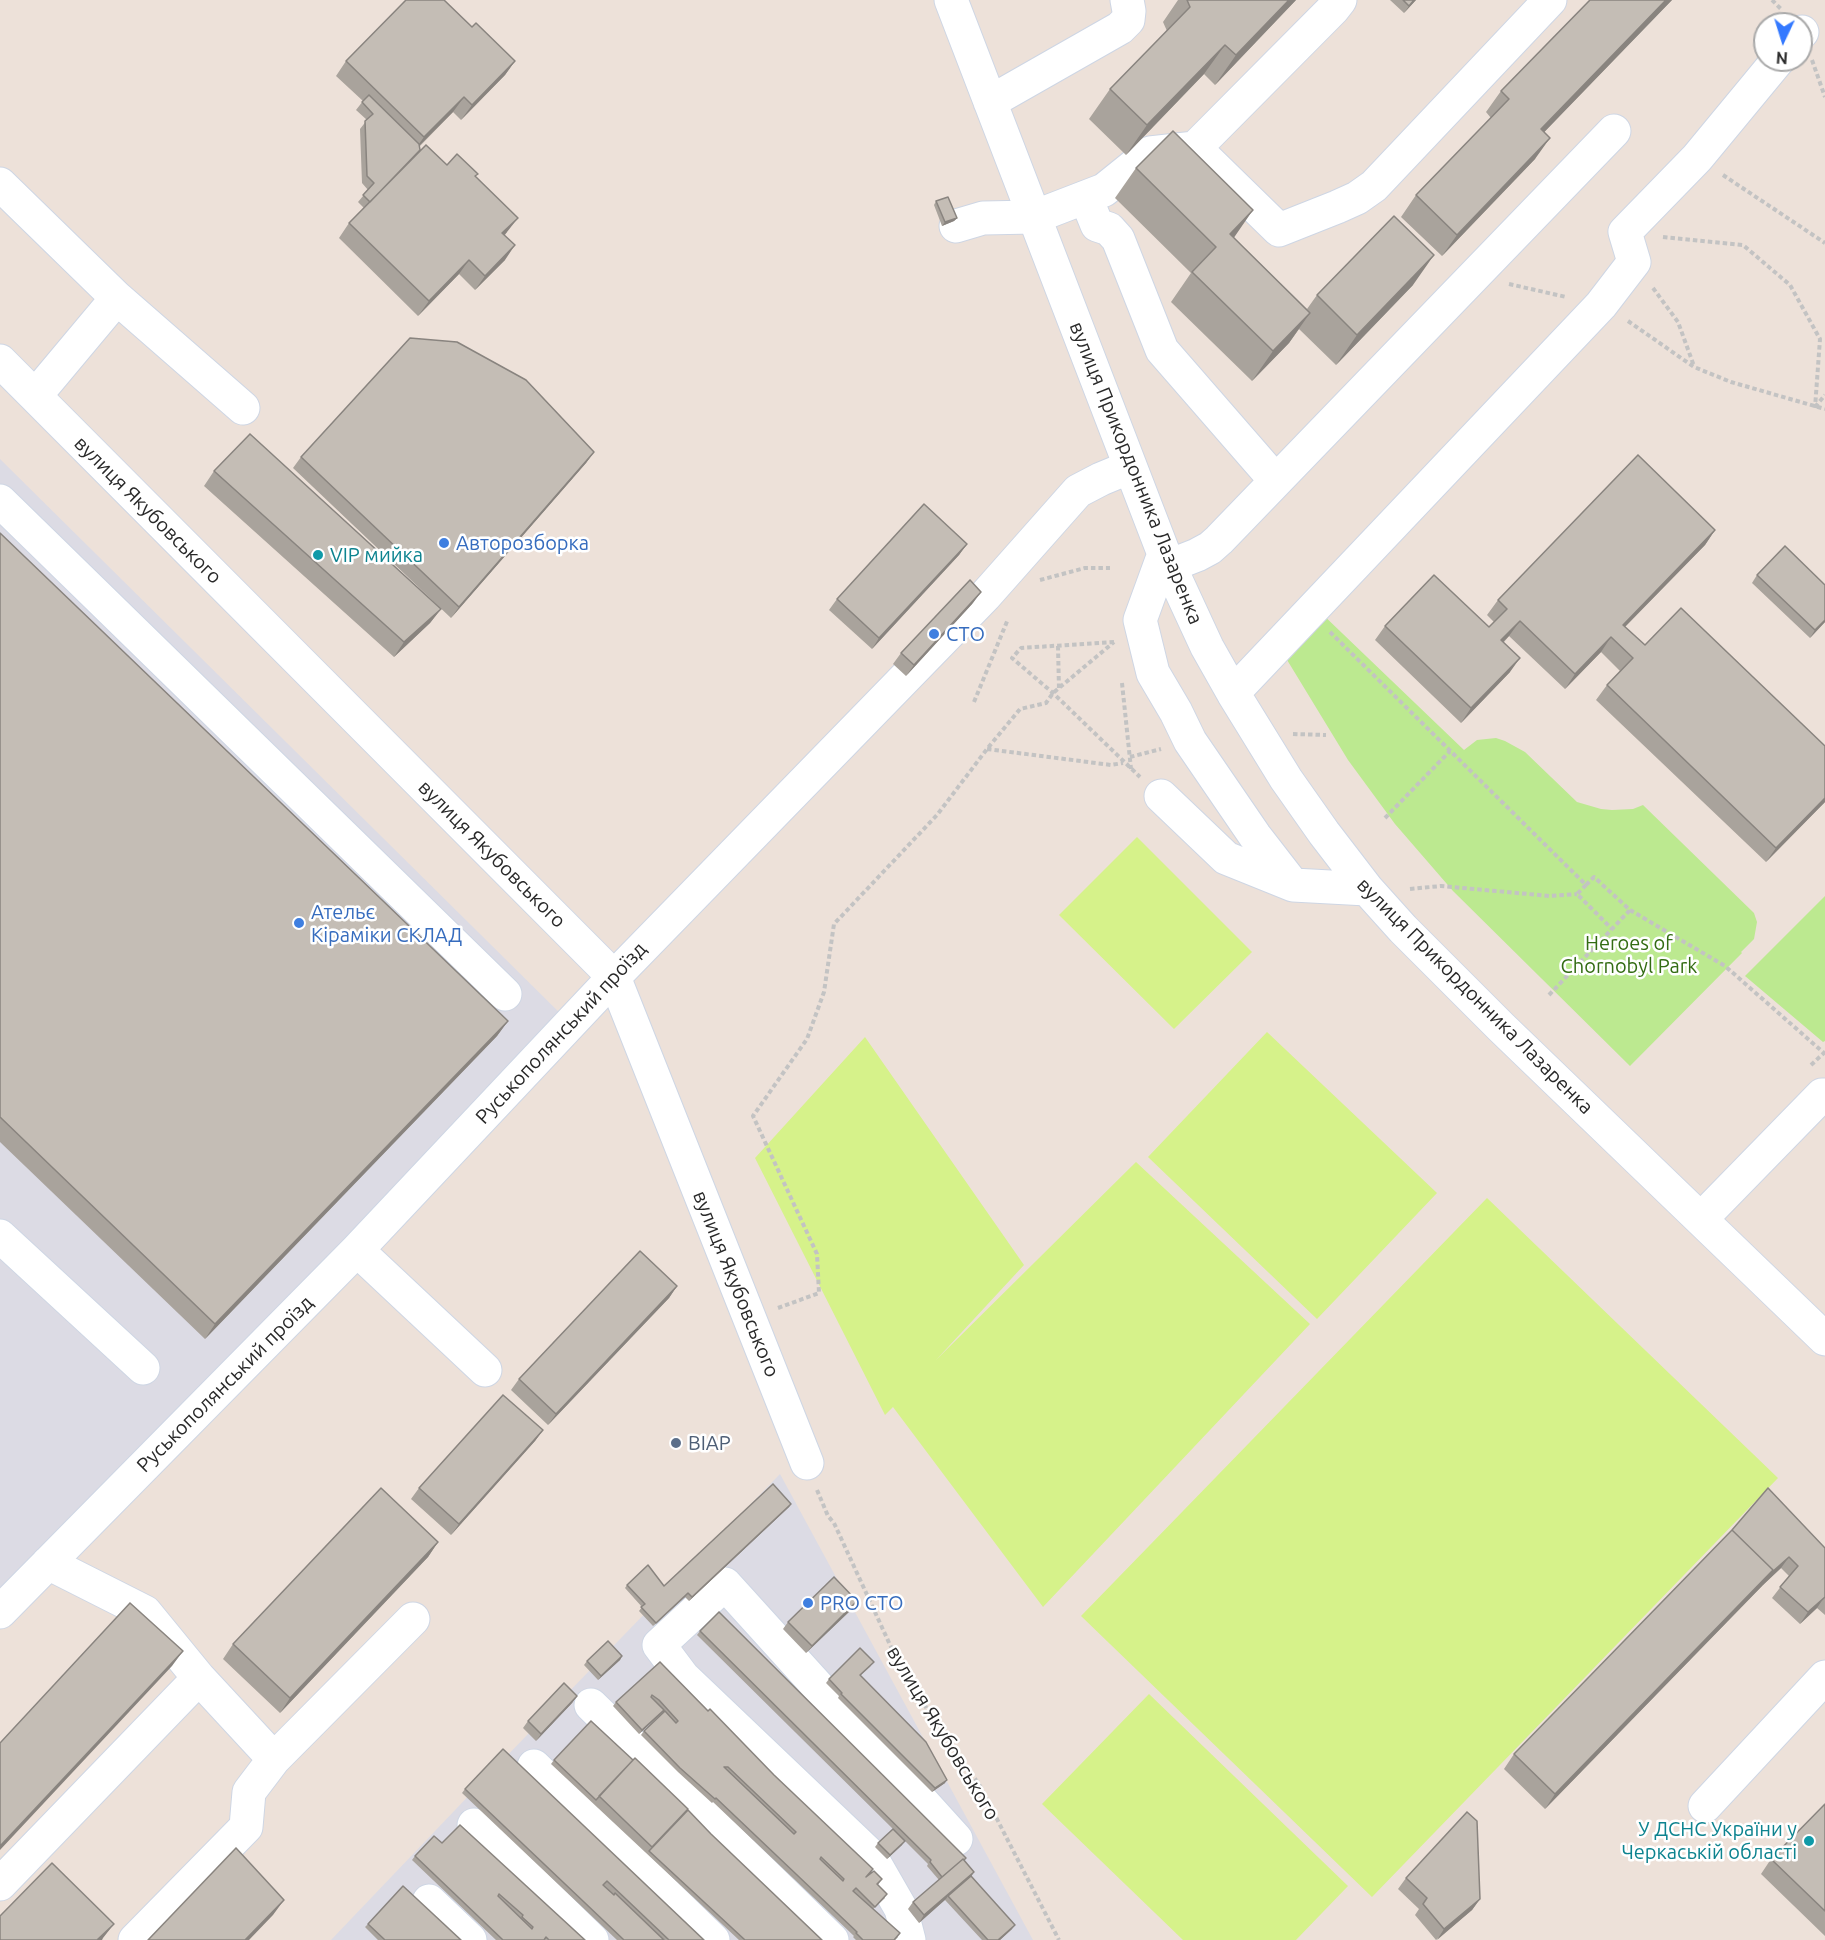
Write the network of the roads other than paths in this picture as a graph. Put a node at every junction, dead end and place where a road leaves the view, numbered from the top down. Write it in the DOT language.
graph roads {
  1 [pos="951,0"];
  2 [pos="1127,0"];
  3 [pos="1340,0"];
  4 [pos="1541,3"];
  5 [pos="1768,72"];
  6 [pos="990,102"];
  7 [pos="1614,131"];
  8 [pos="1195,148"];
  9 [pos="0,184"];
  10 [pos="1086,198"];
  11 [pos="1034,217"];
  12 [pos="956,226"];
  13 [pos="117,297"];
  14 [pos="0,361"];
  15 [pos="35,396"];
  16 [pos="243,408"];
  17 [pos="1130,467"];
  18 [pos="1276,481"];
  19 [pos="0,501"];
  20 [pos="1167,560"];
  21 [pos="1233,693"];
  22 [pos="1161,796"];
  23 [pos="1293,885"];
  24 [pos="1367,889"];
  25 [pos="614,977"];
  26 [pos="505,994"];
  27 [pos="1825,1095"];
  28 [pos="1701,1219"];
  29 [pos="0,1236"];
  30 [pos="357,1250"];
  31 [pos="1825,1339"];
  32 [pos="143,1368"];
  33 [pos="485,1370"];
  34 [pos="807,1463"];
  35 [pos="48,1563"];
  36 [pos="0,1612"];
  37 [pos="413,1619"];
  38 [pos="1825,1677"];
  39 [pos="199,1678"];
  40 [pos="591,1706"];
  41 [pos="274,1759"];
  42 [pos="534,1766"];
  43 [pos="1705,1806"];
  44 [pos="474,1825"];
  45 [pos="956,1839"];
  46 [pos="0,1884"];
  47 [pos="429,1901"];
  48 [pos="135,1940"];
  49 [pos="470,1940"];
  50 [pos="592,1940"];
  51 [pos="713,1940"];
  52 [pos="832,1940"];
  53 [pos="909,1940"];
  1 -- 6 [label="street, вулиця Прикордонника Лазаренка"];
  2 -- 6 [label="street"];
  3 -- 8 [label="street"];
  4 -- 8 [label="street"];
  5 -- 21 [label="street"];
  6 -- 11 [label="street, вулиця Прикордонника Лазаренка"];
  7 -- 18 [label="street"];
  8 -- 10 [label="street"];
  9 -- 13 [label="street"];
  10 -- 11 [label="street"];
  10 -- 18 [label="street"];
  11 -- 12 [label="street"];
  11 -- 17 [label="street, вулиця Прикордонника Лазаренка"];
  13 -- 15 [label="street"];
  13 -- 16 [label="street"];
  14 -- 15 [label="street, вулиця Якубовського"];
  15 -- 25 [label="street, вулиця Якубовського"];
  17 -- 20 [label="street, вулиця Прикордонника Лазаренка"];
  17 -- 25 [label="street, Руськополянський проїзд"];
  18 -- 20 [label="street"];
  19 -- 26 [label="street"];
  20 -- 21 [label="street, вулиця Прикордонника Лазаренка"];
  20 -- 23 [label="street"];
  21 -- 24 [label="street, вулиця Прикордонника Лазаренка"];
  22 -- 23 [label="street"];
  23 -- 24 [label="street"];
  24 -- 28 [label="street, вулиця Прикордонника Лазаренка"];
  25 -- 30 [label="street, Руськополянський проїзд"];
  25 -- 34 [label="street, вулиця Якубовського"];
  27 -- 28 [label="street"];
  28 -- 31 [label="street, вулиця Прикордонника Лазаренка"];
  29 -- 32 [label="street"];
  30 -- 33 [label="street"];
  30 -- 35 [label="street, Руськополянський проїзд"];
  35 -- 36 [label="street, Руськополянський проїзд"];
  35 -- 39 [label="street"];
  37 -- 41 [label="street"];
  38 -- 43 [label="street"];
  39 -- 41 [label="street"];
  39 -- 46 [label="street"];
  40 -- 52 [label="street"];
  41 -- 48 [label="street"];
  42 -- 51 [label="street"];
  44 -- 50 [label="street"];
  45 -- 53 [label="street"];
  47 -- 49 [label="street"];
}
